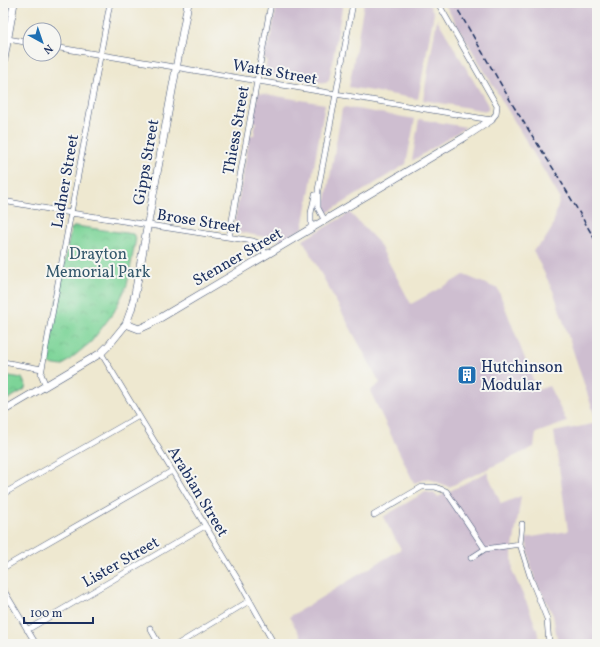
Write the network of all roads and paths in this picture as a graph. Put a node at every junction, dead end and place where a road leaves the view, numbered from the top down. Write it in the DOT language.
graph roads {
  1 [pos="14,3"];
  2 [pos="110,3"];
  3 [pos="188,3"];
  4 [pos="271,3"];
  5 [pos="352,3"];
  6 [pos="438,3"];
  7 [pos="8,39"];
  8 [pos="22,42"];
  9 [pos="62,49"];
  10 [pos="100,56"];
  11 [pos="3,65"];
  12 [pos="176,67"];
  13 [pos="257,81"];
  14 [pos="336,94"];
  15 [pos="491,120"];
  16 [pos="318,190"];
  17 [pos="3,201"];
  18 [pos="71,213"];
  19 [pos="325,221"];
  20 [pos="148,225"];
  21 [pos="311,229"];
  22 [pos="229,237"];
  23 [pos="267,255"];
  24 [pos="126,324"];
  25 [pos="101,353"];
  26 [pos="3,362"];
  27 [pos="42,369"];
  28 [pos="46,386"];
  29 [pos="3,411"];
  30 [pos="139,416"];
  31 [pos="172,471"];
  32 [pos="3,494"];
  33 [pos="374,515"];
  34 [pos="522,524"];
  35 [pos="205,526"];
  36 [pos="520,544"];
  37 [pos="485,549"];
  38 [pos="471,558"];
  39 [pos="3,568"];
  40 [pos="3,589"];
  41 [pos="250,601"];
  42 [pos="150,628"];
  43 [pos="27,630"];
  44 [pos="36,644"];
  45 [pos="160,644"];
  46 [pos="178,644"];
  47 [pos="274,644"];
  48 [pos="549,644"];
  1 -- 7 [label="main road"];
  2 -- 10 [label="street, Ladner Street"];
  3 -- 12 [label="main road, Gipps Street"];
  4 -- 13 [label="street, Thiess Street"];
  5 -- 14 [label="street"];
  6 -- 15 [label="street"];
  7 -- 8 [label="street"];
  7 -- 11 [label="main road"];
  9 -- 10 [label="street, Watts Street"];
  10 -- 12 [label="street, Watts Street"];
  10 -- 18 [label="street, Ladner Street"];
  12 -- 13 [label="street, Watts Street"];
  12 -- 20 [label="main road, Gipps Street"];
  13 -- 14 [label="street, Watts Street"];
  13 -- 22 [label="street, Thiess Street"];
  14 -- 15 [label="street, Watts Street"];
  14 -- 16 [label="street"];
  15 -- 19 [label="main road, Stenner Street"];
  16 -- 19 [label="street"];
  16 -- 21 [label="street"];
  17 -- 18 [label="street, Brose Street"];
  18 -- 20 [label="street, Brose Street"];
  18 -- 27 [label="street, Ladner Street"];
  19 -- 21 [label="main road, Stenner Street"];
  20 -- 22 [label="street, Brose Street"];
  20 -- 24 [label="main road, Gipps Street"];
  21 -- 23 [label="main road, Stenner Street"];
  22 -- 23 [label="street, Brose Street"];
  23 -- 24 [label="main road, Stenner Street"];
  24 -- 25 [label="main road"];
  25 -- 28 [label="main road"];
  25 -- 30 [label="street, Arabian Street"];
  26 -- 27 [label="street"];
  27 -- 28 [label="street, Ladner Street"];
  28 -- 29 [label="main road"];
  30 -- 31 [label="street, Arabian Street"];
  30 -- 32 [label="street"];
  31 -- 35 [label="street, Arabian Street"];
  31 -- 39 [label="street"];
  33 -- 37 [label="street"];
  34 -- 36 [label="street"];
  35 -- 41 [label="street, Arabian Street"];
  35 -- 43 [label="street, Lister Street"];
  36 -- 37 [label="street"];
  36 -- 48 [label="street"];
  37 -- 38 [label="street"];
  40 -- 43 [label="street"];
  41 -- 46 [label="street"];
  41 -- 47 [label="street, Arabian Street"];
  42 -- 45 [label="street"];
  43 -- 44 [label="street"];
}
